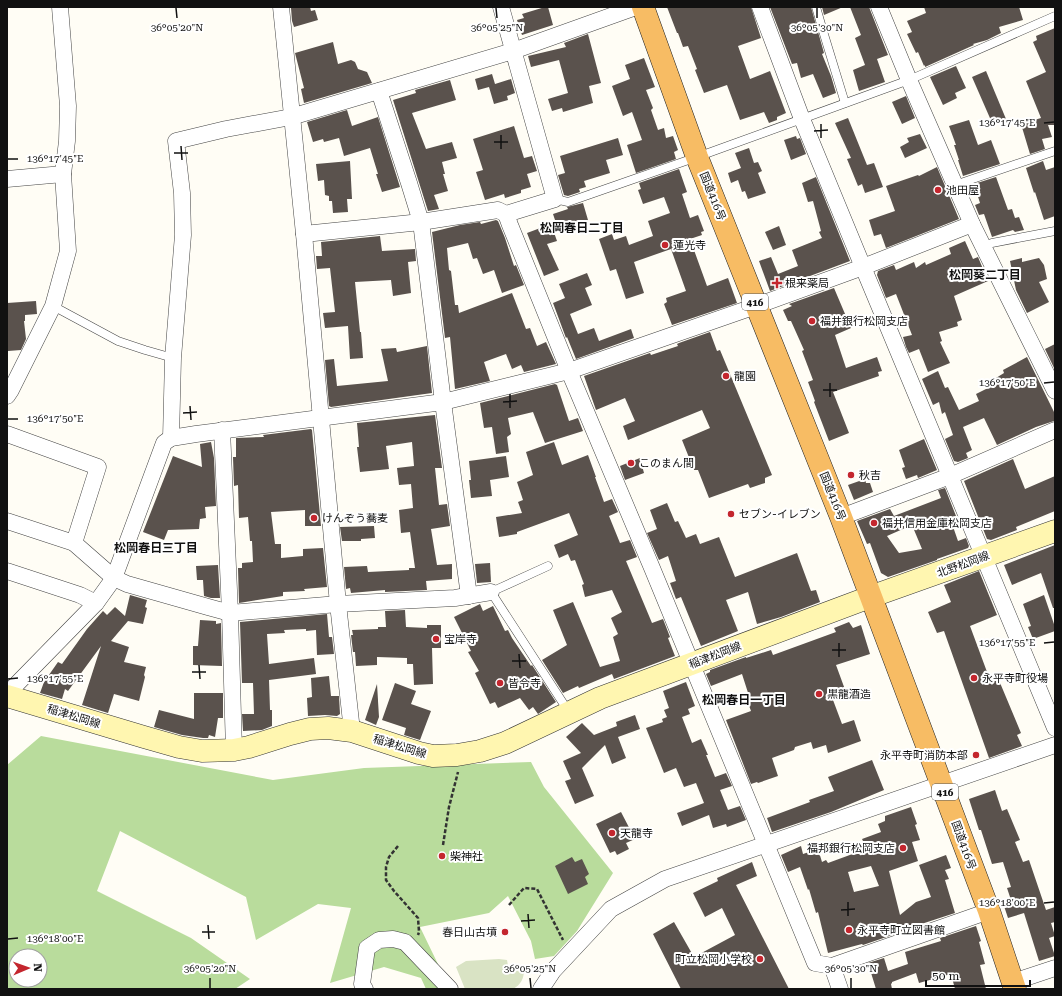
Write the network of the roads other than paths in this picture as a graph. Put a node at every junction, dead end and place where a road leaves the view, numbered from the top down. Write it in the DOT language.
graph roads {
  1 [pos="60,7"];
  2 [pos="281,7"];
  3 [pos="501,7"];
  4 [pos="636,7"];
  5 [pos="643,7"];
  6 [pos="760,7"];
  7 [pos="816,7"];
  8 [pos="879,7"];
  9 [pos="1055,16"];
  10 [pos="513,51"];
  11 [pos="909,80"];
  12 [pos="379,91"];
  13 [pos="845,103"];
  14 [pos="291,117"];
  15 [pos="802,119"];
  16 [pos="1055,151"];
  17 [pos="697,157"];
  18 [pos="63,174"];
  19 [pos="7,179"];
  20 [pos="955,185"];
  21 [pos="555,199"];
  22 [pos="506,214"];
  23 [pos="420,222"];
  24 [pos="972,224"];
  25 [pos="1055,231"];
  26 [pos="304,234"];
  27 [pos="984,246"];
  28 [pos="863,267"];
  29 [pos="53,306"];
  30 [pos="756,306"];
  31 [pos="173,358"];
  32 [pos="569,371"];
  33 [pos="1055,391"];
  34 [pos="7,396"];
  35 [pos="442,402"];
  36 [pos="321,418"];
  37 [pos="222,430"];
  38 [pos="1055,430"];
  39 [pos="7,434"];
  40 [pos="171,438"];
  41 [pos="950,476"];
  42 [pos="841,517"];
  43 [pos="7,521"];
  44 [pos="1055,531"];
  45 [pos="74,544"];
  46 [pos="984,557"];
  47 [pos="548,566"];
  48 [pos="7,570"];
  49 [pos="114,578"];
  50 [pos="491,592"];
  51 [pos="469,596"];
  52 [pos="870,597"];
  53 [pos="96,603"];
  54 [pos="338,604"];
  55 [pos="230,613"];
  56 [pos="691,664"];
  57 [pos="7,695"];
  58 [pos="568,713"];
  59 [pos="1055,728"];
  60 [pos="352,731"];
  61 [pos="1055,745"];
  62 [pos="234,750"];
  63 [pos="942,784"];
  64 [pos="766,845"];
  65 [pos="989,911"];
  66 [pos="832,966"];
  67 [pos="1055,968"];
  68 [pos="1014,986"];
  69 [pos="365,989"];
  70 [pos="450,989"];
  71 [pos="541,989"];
  72 [pos="840,989"];
  1 -- 18 [label="street"];
  2 -- 14 [label="street"];
  3 -- 10 [label="street"];
  4 -- 10 [label="street"];
  5 -- 17 [label="highway, 国道416号 / 416"];
  6 -- 15 [label="street"];
  7 -- 13 [label="lane"];
  8 -- 11 [label="street"];
  9 -- 11 [label="lane"];
  10 -- 12 [label="street"];
  10 -- 21 [label="street"];
  11 -- 13 [label="lane"];
  11 -- 20 [label="street"];
  12 -- 14 [label="street"];
  12 -- 23 [label="street"];
  13 -- 15 [label="lane"];
  14 -- 26 [label="street"];
  14 -- 31 [label="street"];
  15 -- 17 [label="lane"];
  15 -- 28 [label="street"];
  16 -- 20 [label="lane"];
  17 -- 21 [label="lane"];
  17 -- 30 [label="highway, 国道416号 / 416"];
  18 -- 19 [label="street"];
  18 -- 29 [label="street"];
  20 -- 24 [label="street"];
  21 -- 22 [label="street"];
  22 -- 23 [label="street"];
  22 -- 32 [label="street"];
  23 -- 26 [label="street"];
  23 -- 35 [label="street"];
  24 -- 27 [label="street"];
  24 -- 28 [label="street"];
  25 -- 27 [label="lane"];
  26 -- 36 [label="street"];
  27 -- 33 [label="street"];
  28 -- 30 [label="street"];
  28 -- 41 [label="street"];
  29 -- 31 [label="lane"];
  29 -- 34 [label="street"];
  30 -- 32 [label="street"];
  30 -- 42 [label="highway, 国道416号 / 416"];
  31 -- 40 [label="street"];
  32 -- 35 [label="street"];
  32 -- 56 [label="street"];
  35 -- 36 [label="street"];
  35 -- 51 [label="street"];
  36 -- 37 [label="street"];
  36 -- 54 [label="street"];
  37 -- 40 [label="street"];
  37 -- 55 [label="street"];
  38 -- 41 [label="street"];
  39 -- 45 [label="street"];
  40 -- 49 [label="street"];
  41 -- 42 [label="street"];
  41 -- 46 [label="street"];
  42 -- 52 [label="highway, 国道416号 / 416"];
  43 -- 45 [label="street"];
  44 -- 46 [label="main road, 北野松岡線"];
  45 -- 49 [label="street"];
  46 -- 52 [label="main road, 北野松岡線"];
  46 -- 59 [label="street"];
  47 -- 50 [label="lane"];
  48 -- 53 [label="street"];
  49 -- 53 [label="street"];
  49 -- 55 [label="street"];
  50 -- 51 [label="street"];
  50 -- 58 [label="lane"];
  51 -- 54 [label="street"];
  52 -- 56 [label="main road, 稲津松岡線"];
  52 -- 63 [label="highway, 国道416号 / 416"];
  53 -- 57 [label="street"];
  54 -- 55 [label="street"];
  54 -- 60 [label="street"];
  55 -- 62 [label="street"];
  56 -- 58 [label="main road, 稲津松岡線"];
  56 -- 64 [label="street"];
  57 -- 62 [label="main road, 稲津松岡線"];
  58 -- 60 [label="main road, 稲津松岡線"];
  60 -- 62 [label="main road, 稲津松岡線"];
  61 -- 63 [label="street"];
  63 -- 64 [label="street"];
  63 -- 65 [label="highway, 国道416号 / 416"];
  64 -- 66 [label="street"];
  64 -- 71 [label="street"];
  65 -- 66 [label="street"];
  65 -- 68 [label="highway, 国道416号 / 416"];
  66 -- 72 [label="street"];
  67 -- 68 [label="street"];
  69 -- 70 [label="street"];
}
